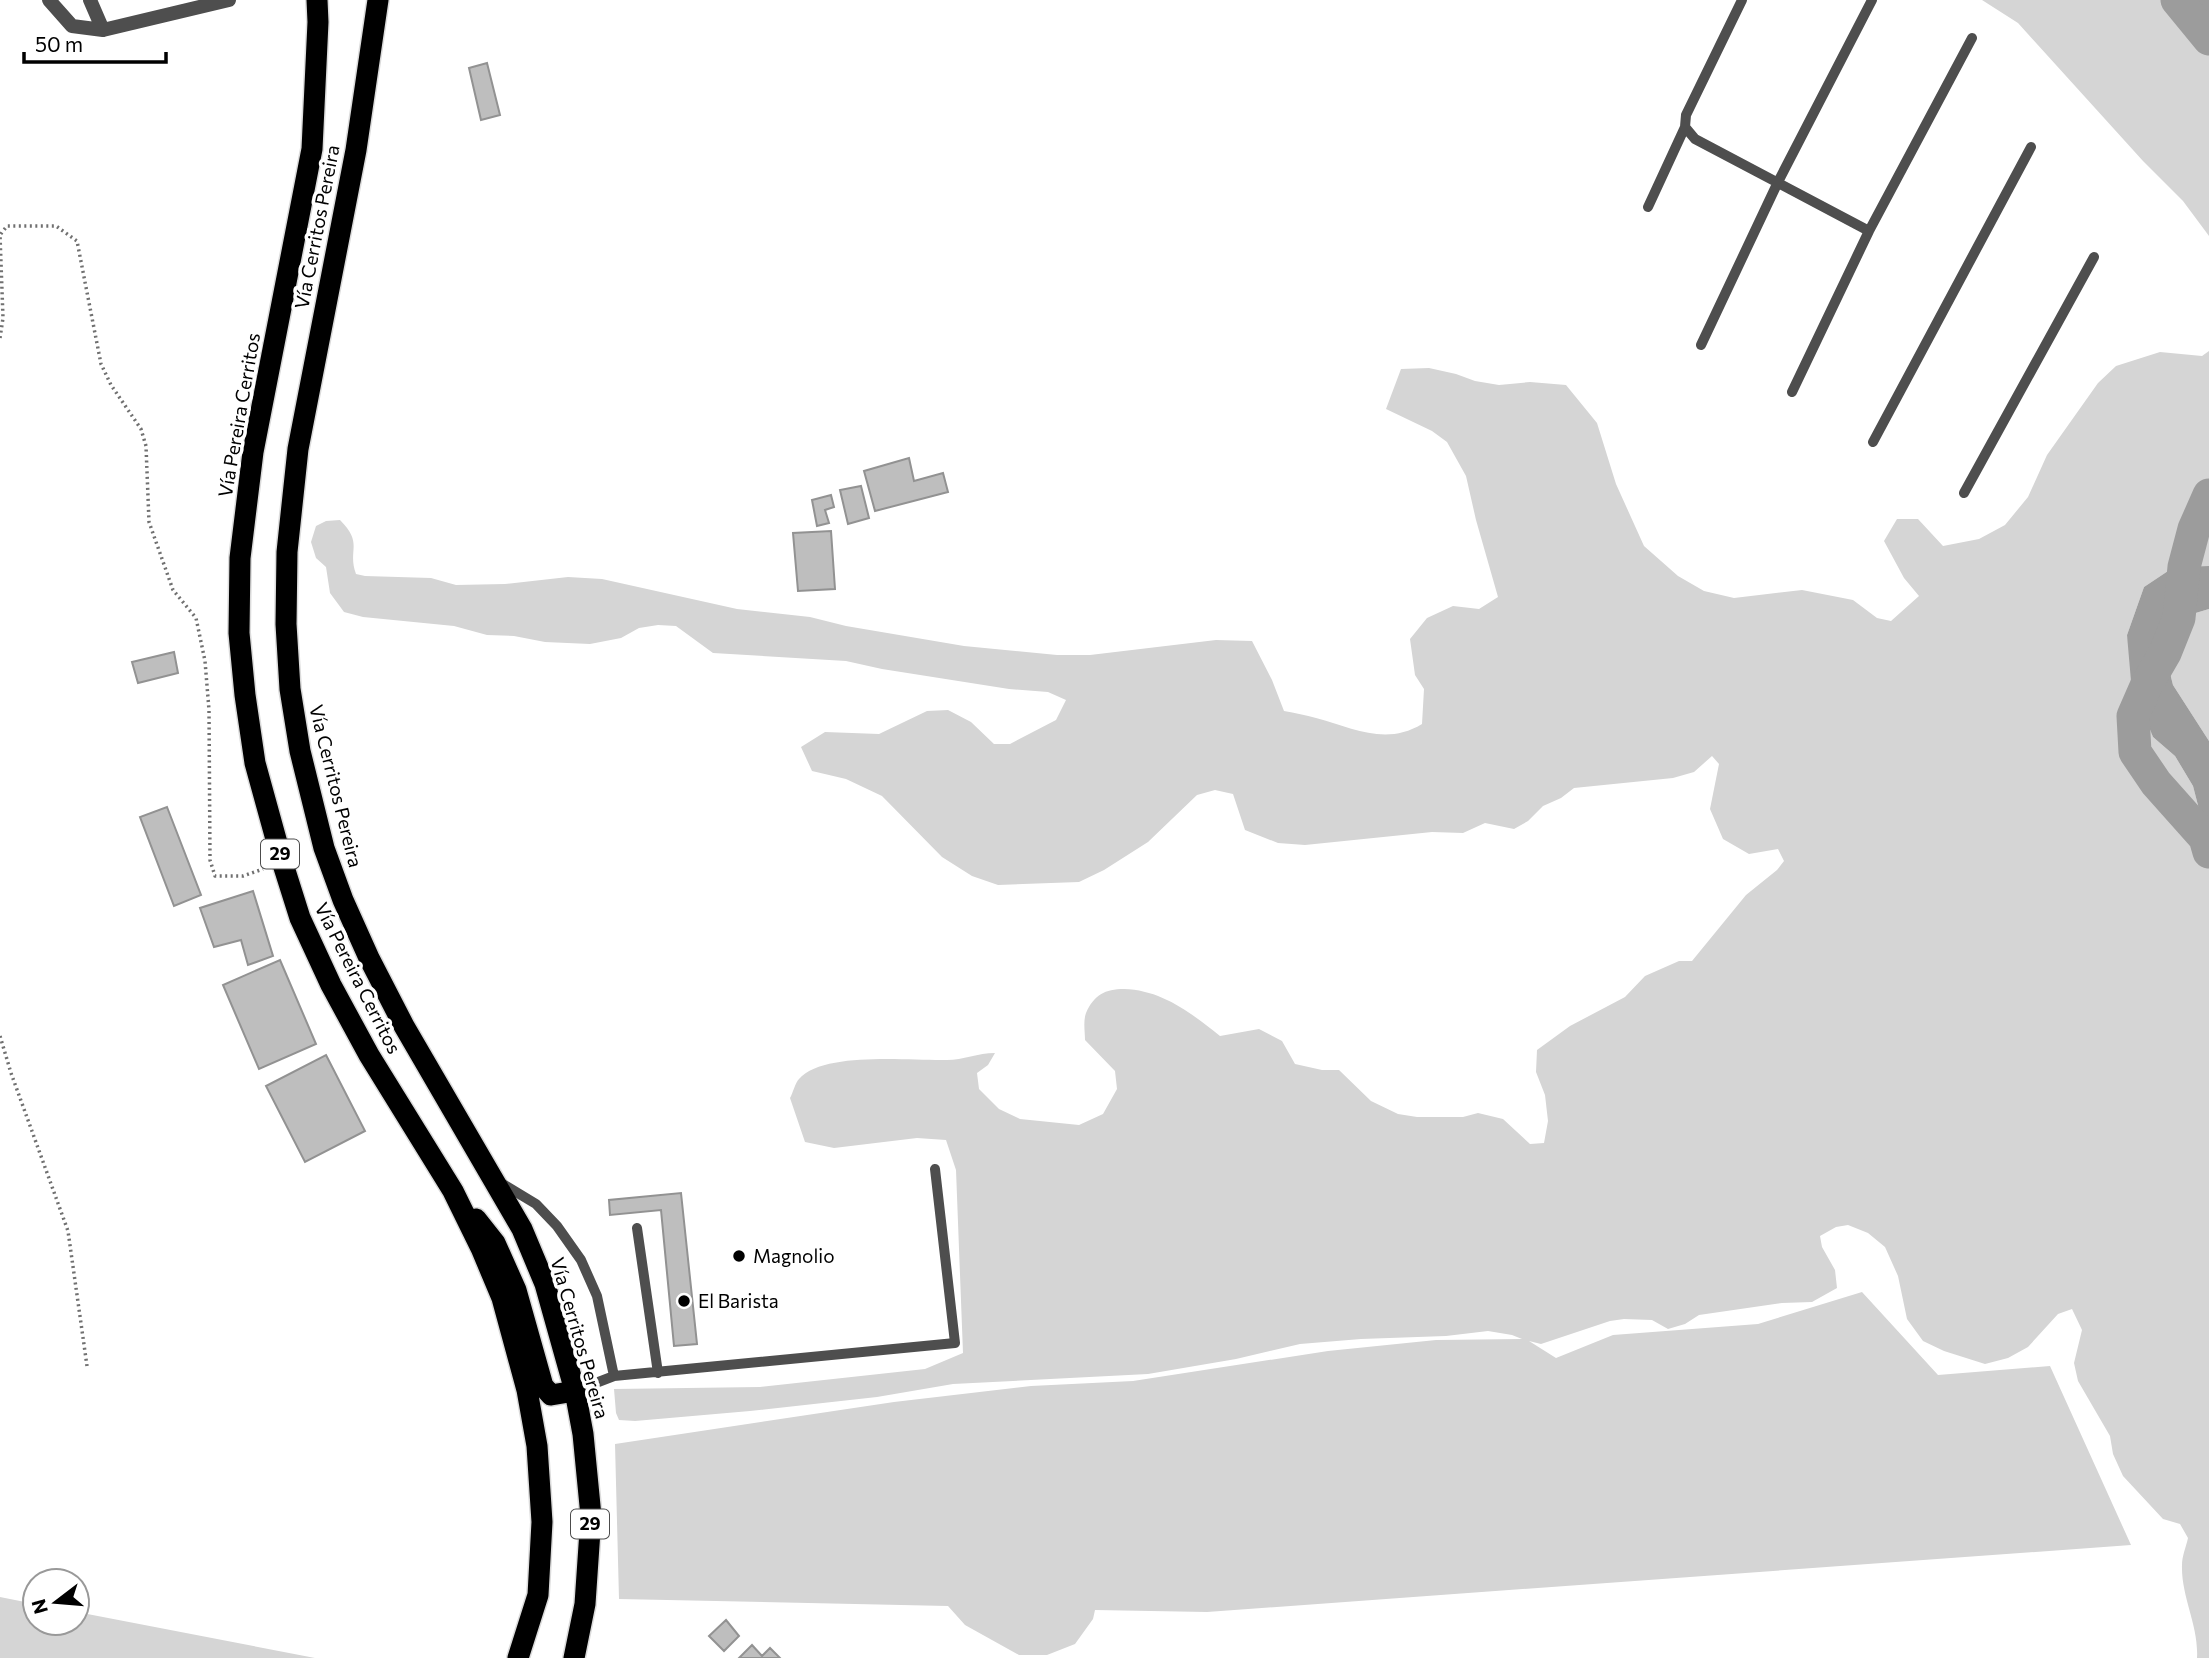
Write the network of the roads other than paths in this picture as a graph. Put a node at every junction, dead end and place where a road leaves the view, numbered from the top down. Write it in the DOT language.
graph roads {
  1 [pos="49,0"];
  2 [pos="90,0"];
  3 [pos="229,0"];
  4 [pos="317,0"];
  5 [pos="378,0"];
  6 [pos="1742,0"];
  7 [pos="1872,0"];
  8 [pos="103,30"];
  9 [pos="1972,38"];
  10 [pos="1685,127"];
  11 [pos="2031,148"];
  12 [pos="1778,182"];
  13 [pos="1648,207"];
  14 [pos="1870,231"];
  15 [pos="2094,257"];
  16 [pos="1701,345"];
  17 [pos="1792,392"];
  18 [pos="1873,442"];
  19 [pos="1964,494"];
  20 [pos="935,1169"];
  21 [pos="490,1176"];
  22 [pos="453,1191"];
  23 [pos="637,1228"];
  24 [pos="658,1373"];
  25 [pos="614,1376"];
  26 [pos="575,1391"];
  27 [pos="518,1658"];
  28 [pos="574,1658"];
  1 -- 8 [label="street"];
  2 -- 8 [label="street"];
  3 -- 8 [label="street"];
  4 -- 22 [label="highway, Vía Pereira Cerritos / 29"];
  5 -- 21 [label="highway, Vía Cerritos Pereira / 29"];
  6 -- 10 [label="lane"];
  7 -- 12 [label="lane"];
  9 -- 14 [label="lane"];
  10 -- 12 [label="lane"];
  10 -- 13 [label="lane"];
  11 -- 18 [label="lane"];
  12 -- 14 [label="lane"];
  12 -- 16 [label="lane"];
  14 -- 17 [label="lane"];
  15 -- 19 [label="lane"];
  20 -- 24 [label="lane"];
  21 -- 25 [label="lane"];
  21 -- 26 [label="highway, Vía Cerritos Pereira / 29"];
  22 -- 26 [label="highway"];
  22 -- 27 [label="highway, Vía Pereira Cerritos / 29"];
  23 -- 24 [label="lane"];
  24 -- 25 [label="lane"];
  25 -- 26 [label="lane"];
  26 -- 28 [label="highway, Vía Cerritos Pereira / 29"];
}
